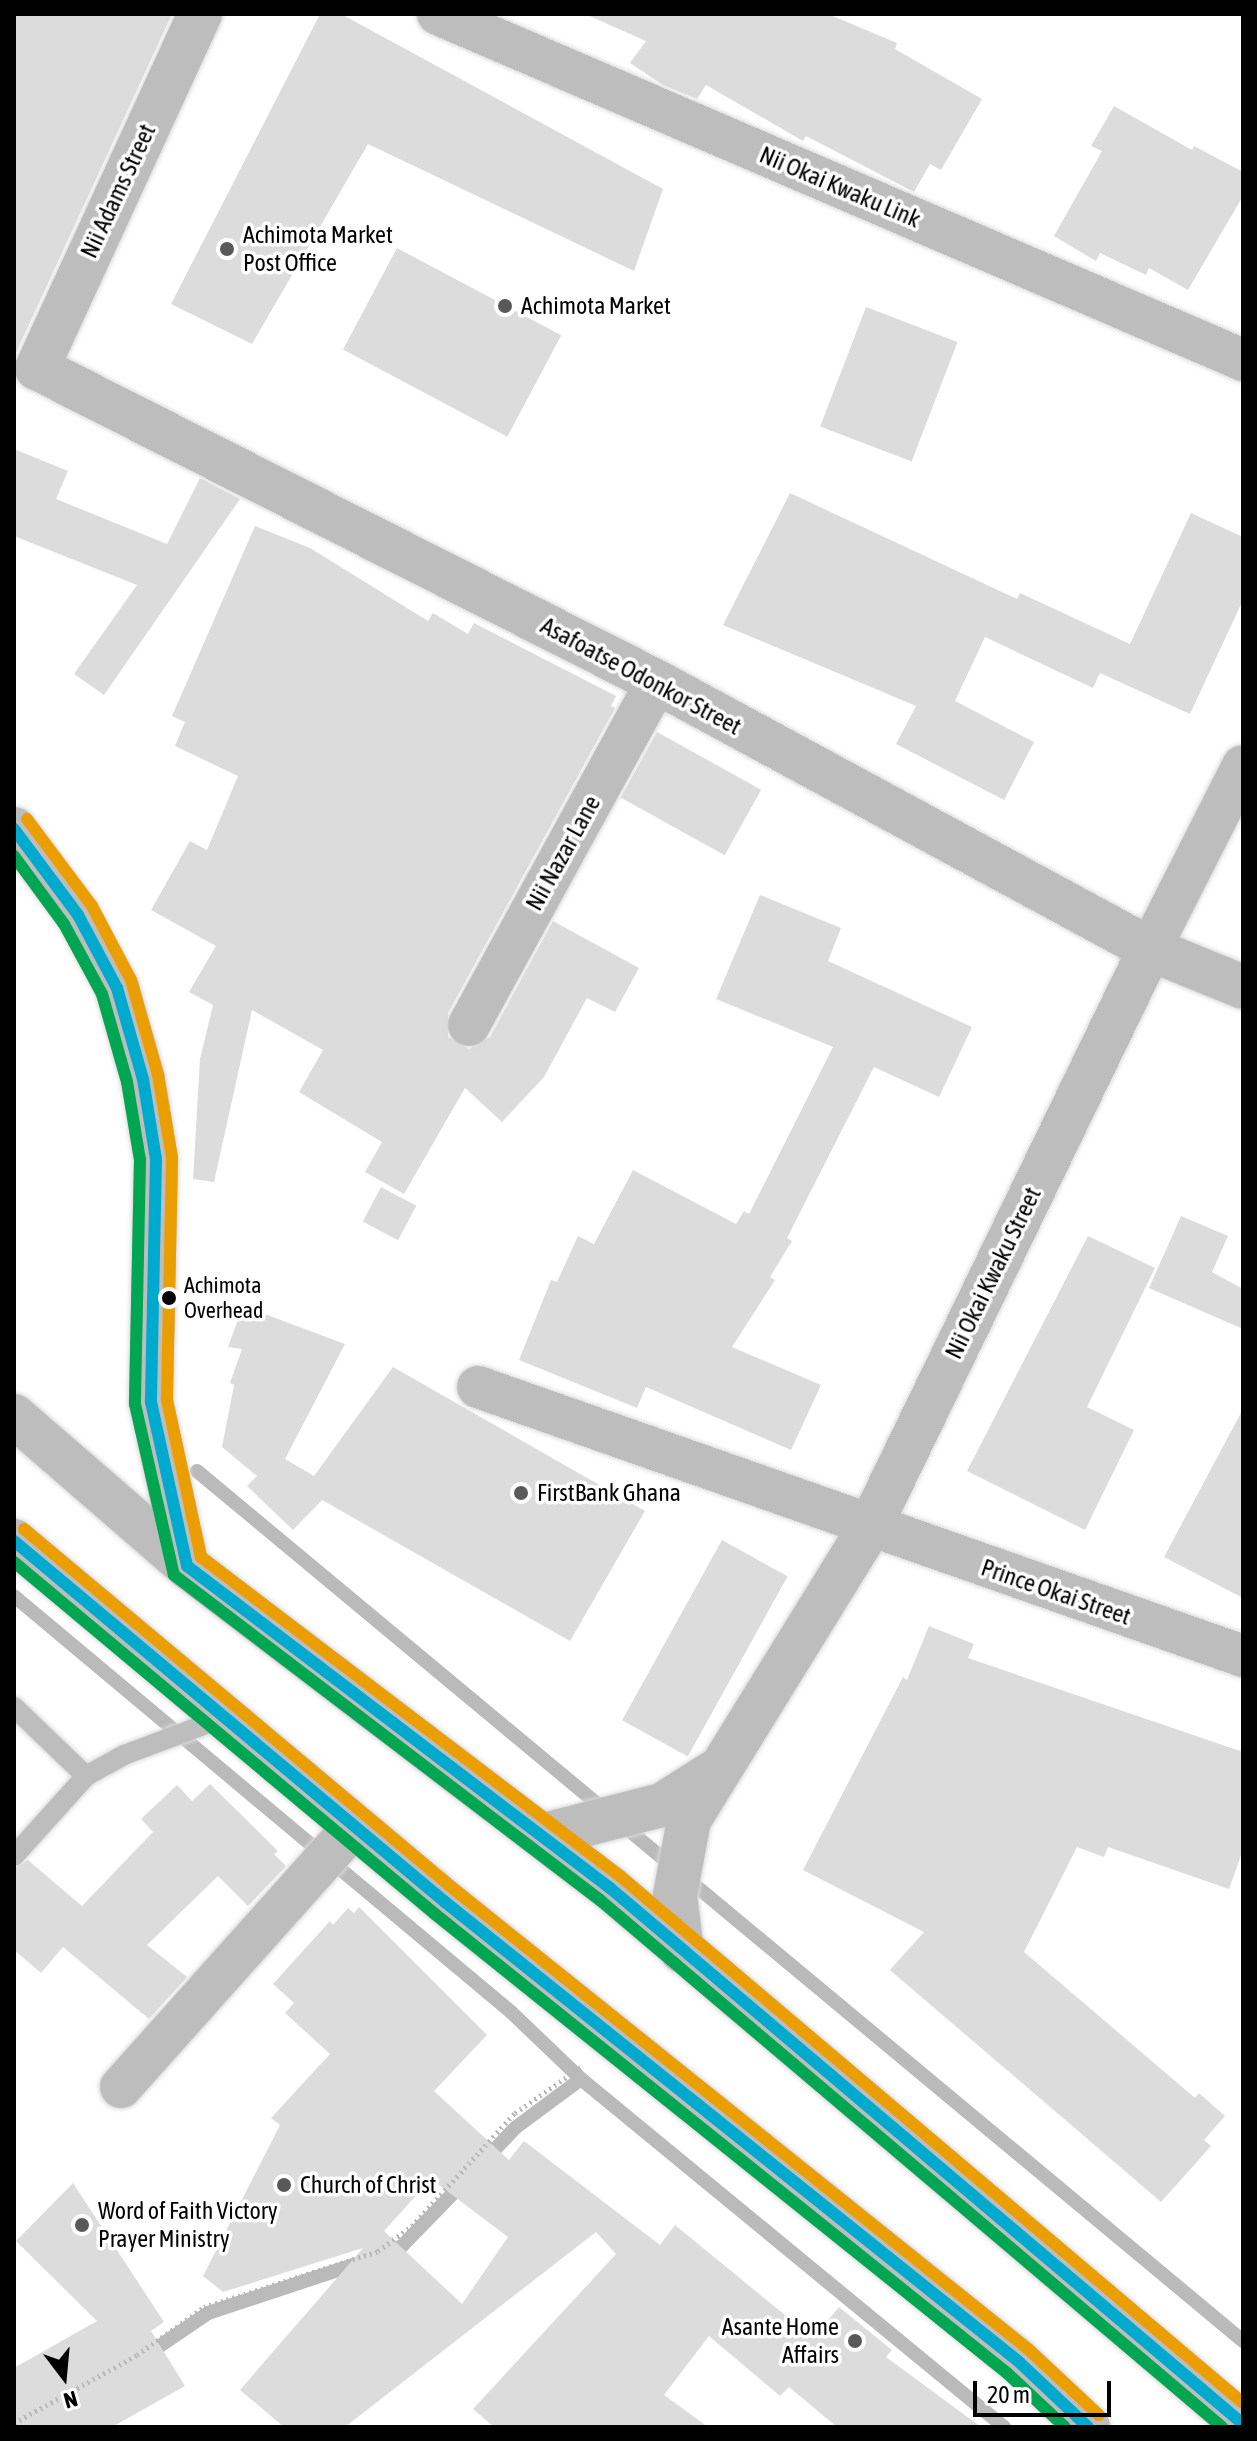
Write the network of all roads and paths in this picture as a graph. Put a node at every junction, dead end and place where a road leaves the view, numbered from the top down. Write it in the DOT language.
graph roads {
  1 [pos="200,14"];
  2 [pos="438,14"];
  3 [pos="1243,360"];
  4 [pos="25,373"];
  5 [pos="657,682"];
  6 [pos="1243,766"];
  7 [pos="14,829"];
  8 [pos="1150,949"];
  9 [pos="1243,987"];
  10 [pos="469,1025"];
  11 [pos="478,1387"];
  12 [pos="14,1416"];
  13 [pos="869,1529"];
  14 [pos="14,1541"];
  15 [pos="187,1566"];
  16 [pos="1243,1656"];
  17 [pos="14,1707"];
  18 [pos="225,1717"];
  19 [pos="719,1768"];
  20 [pos="86,1776"];
  21 [pos="354,1826"];
  22 [pos="544,1835"];
  23 [pos="14,1856"];
  24 [pos="682,1951"];
  25 [pos="615,2038"];
  26 [pos="121,2087"];
  27 [pos="14,2423"];
  28 [pos="1243,2424"];
  29 [pos="1088,2427"];
  1 -- 4 [label="main road, Nii Adams Street"];
  2 -- 3 [label="street, Nii Okai Kwaku Link"];
  4 -- 5 [label="main road, Asafoatse Odonkor Street"];
  5 -- 8 [label="main road, Asafoatse Odonkor Street"];
  5 -- 10 [label="street, Nii Nazar Lane"];
  6 -- 8 [label="street, Nii Okai Kwaku Street"];
  7 -- 15 [label="main road"];
  8 -- 9 [label="main road, Asafoatse Odonkor Street"];
  8 -- 13 [label="main road, Nii Okai Kwaku Street"];
  11 -- 13 [label="street, Prince Okai Street"];
  12 -- 15 [label="main road"];
  13 -- 16 [label="street, Prince Okai Street"];
  13 -- 19 [label="main road, Nii Okai Kwaku Street"];
  14 -- 18 [label="main road"];
  15 -- 22 [label="main road"];
  17 -- 20 [label="lane"];
  18 -- 20 [label="lane"];
  18 -- 21 [label="main road"];
  19 -- 22 [label="main road, Nii Okai Kwaku Street"];
  19 -- 24 [label="main road, Nii Okai Kwaku Street"];
  20 -- 23 [label="lane"];
  21 -- 25 [label="main road"];
  21 -- 26 [label="street"];
  22 -- 24 [label="main road"];
  24 -- 28 [label="main road"];
  25 -- 27 [label="path"];
  25 -- 29 [label="main road"];
}
